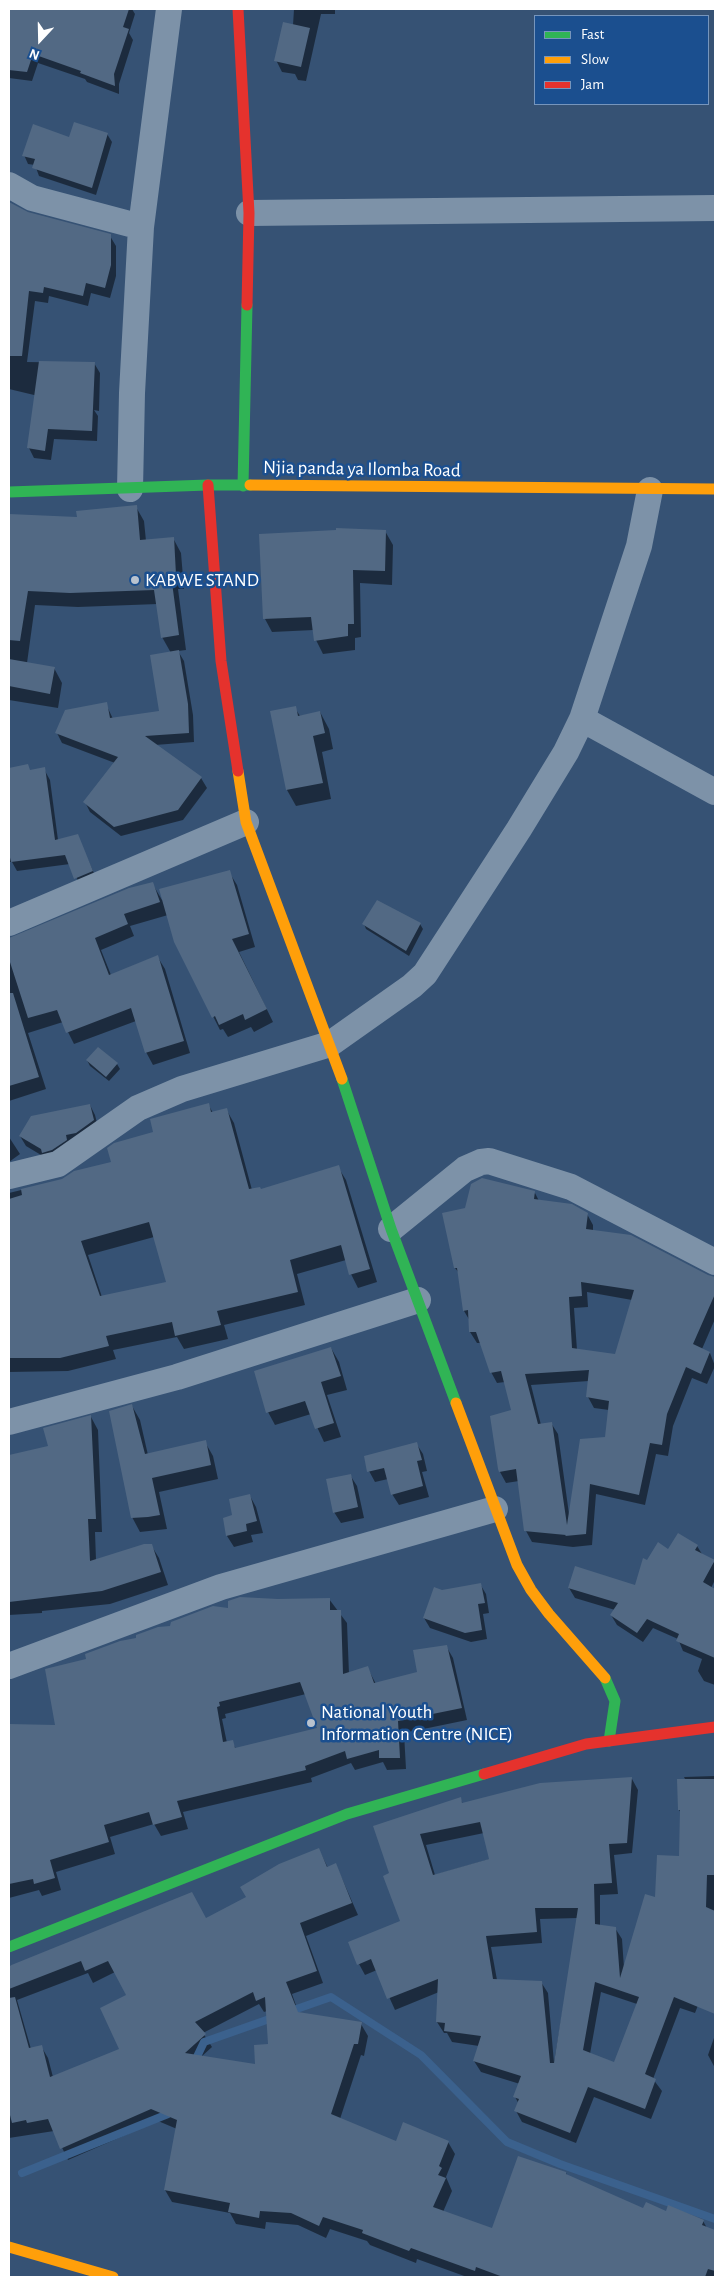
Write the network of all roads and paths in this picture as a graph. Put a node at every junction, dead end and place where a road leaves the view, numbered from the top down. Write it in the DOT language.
graph roads {
  1 [pos="169,9"];
  2 [pos="238,9"];
  3 [pos="9,185"];
  4 [pos="715,208"];
  5 [pos="249,213"];
  6 [pos="142,227"];
  7 [pos="208,485"];
  8 [pos="244,486"];
  9 [pos="130,489"];
  10 [pos="715,489"];
  11 [pos="650,490"];
  12 [pos="9,492"];
  13 [pos="582,719"];
  14 [pos="715,792"];
  15 [pos="246,822"];
  16 [pos="9,923"];
  17 [pos="330,1044"];
  18 [pos="9,1176"];
  19 [pos="391,1228"];
  20 [pos="715,1262"];
  21 [pos="418,1300"];
  22 [pos="9,1422"];
  23 [pos="495,1509"];
  24 [pos="9,1666"];
  25 [pos="715,1727"];
  26 [pos="609,1740"];
  27 [pos="9,1947"];
  28 [pos="9,2247"];
  29 [pos="64,2270"];
  30 [pos="113,2277"];
  1 -- 6 [label="street"];
  2 -- 5 [label="main road"];
  3 -- 6 [label="street"];
  4 -- 5 [label="street"];
  5 -- 8 [label="main road"];
  6 -- 9 [label="street"];
  7 -- 8 [label="main road, Njia panda ya Ilomba Road"];
  7 -- 9 [label="main road, Njia panda ya Ilomba Road"];
  7 -- 15 [label="main road"];
  8 -- 11 [label="main road, Njia panda ya Ilomba Road"];
  9 -- 12 [label="main road, Njia panda ya Ilomba Road"];
  10 -- 11 [label="main road, Njia panda ya Ilomba Road"];
  11 -- 13 [label="street"];
  13 -- 14 [label="street"];
  13 -- 17 [label="street"];
  15 -- 16 [label="street"];
  15 -- 17 [label="main road"];
  17 -- 18 [label="street"];
  17 -- 19 [label="main road"];
  19 -- 20 [label="street"];
  19 -- 21 [label="main road"];
  21 -- 22 [label="street"];
  21 -- 23 [label="main road"];
  23 -- 24 [label="street"];
  23 -- 26 [label="main road"];
  25 -- 26 [label="main road"];
  26 -- 27 [label="main road"];
  28 -- 29 [label="main road"];
  29 -- 30 [label="main road"];
}
